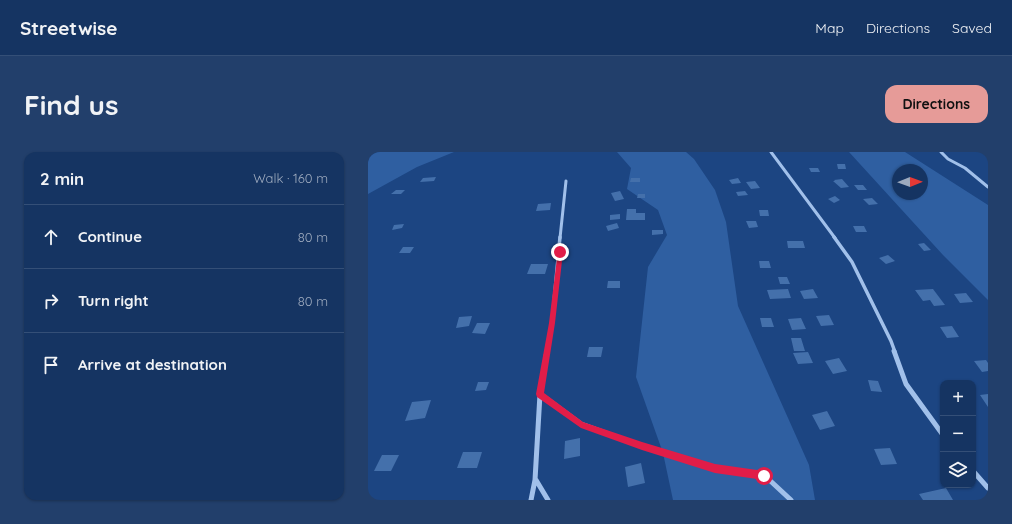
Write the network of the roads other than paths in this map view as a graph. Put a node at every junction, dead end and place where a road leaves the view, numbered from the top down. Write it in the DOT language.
graph roads {
  1 [pos="771,152"];
  2 [pos="941,152"];
  3 [pos="566,181"];
  4 [pos="988,187"];
  5 [pos="540,394"];
  6 [pos="940,431"];
  7 [pos="976,474"];
  8 [pos="535,480"];
  9 [pos="988,488"];
  10 [pos="531,500"];
  11 [pos="548,500"];
  12 [pos="791,500"];
  1 -- 6 [label="street"];
  2 -- 4 [label="street"];
  3 -- 5 [label="street"];
  5 -- 8 [label="street"];
  5 -- 12 [label="street"];
  7 -- 9 [label="street"];
  8 -- 10 [label="street"];
  8 -- 11 [label="street"];
}
